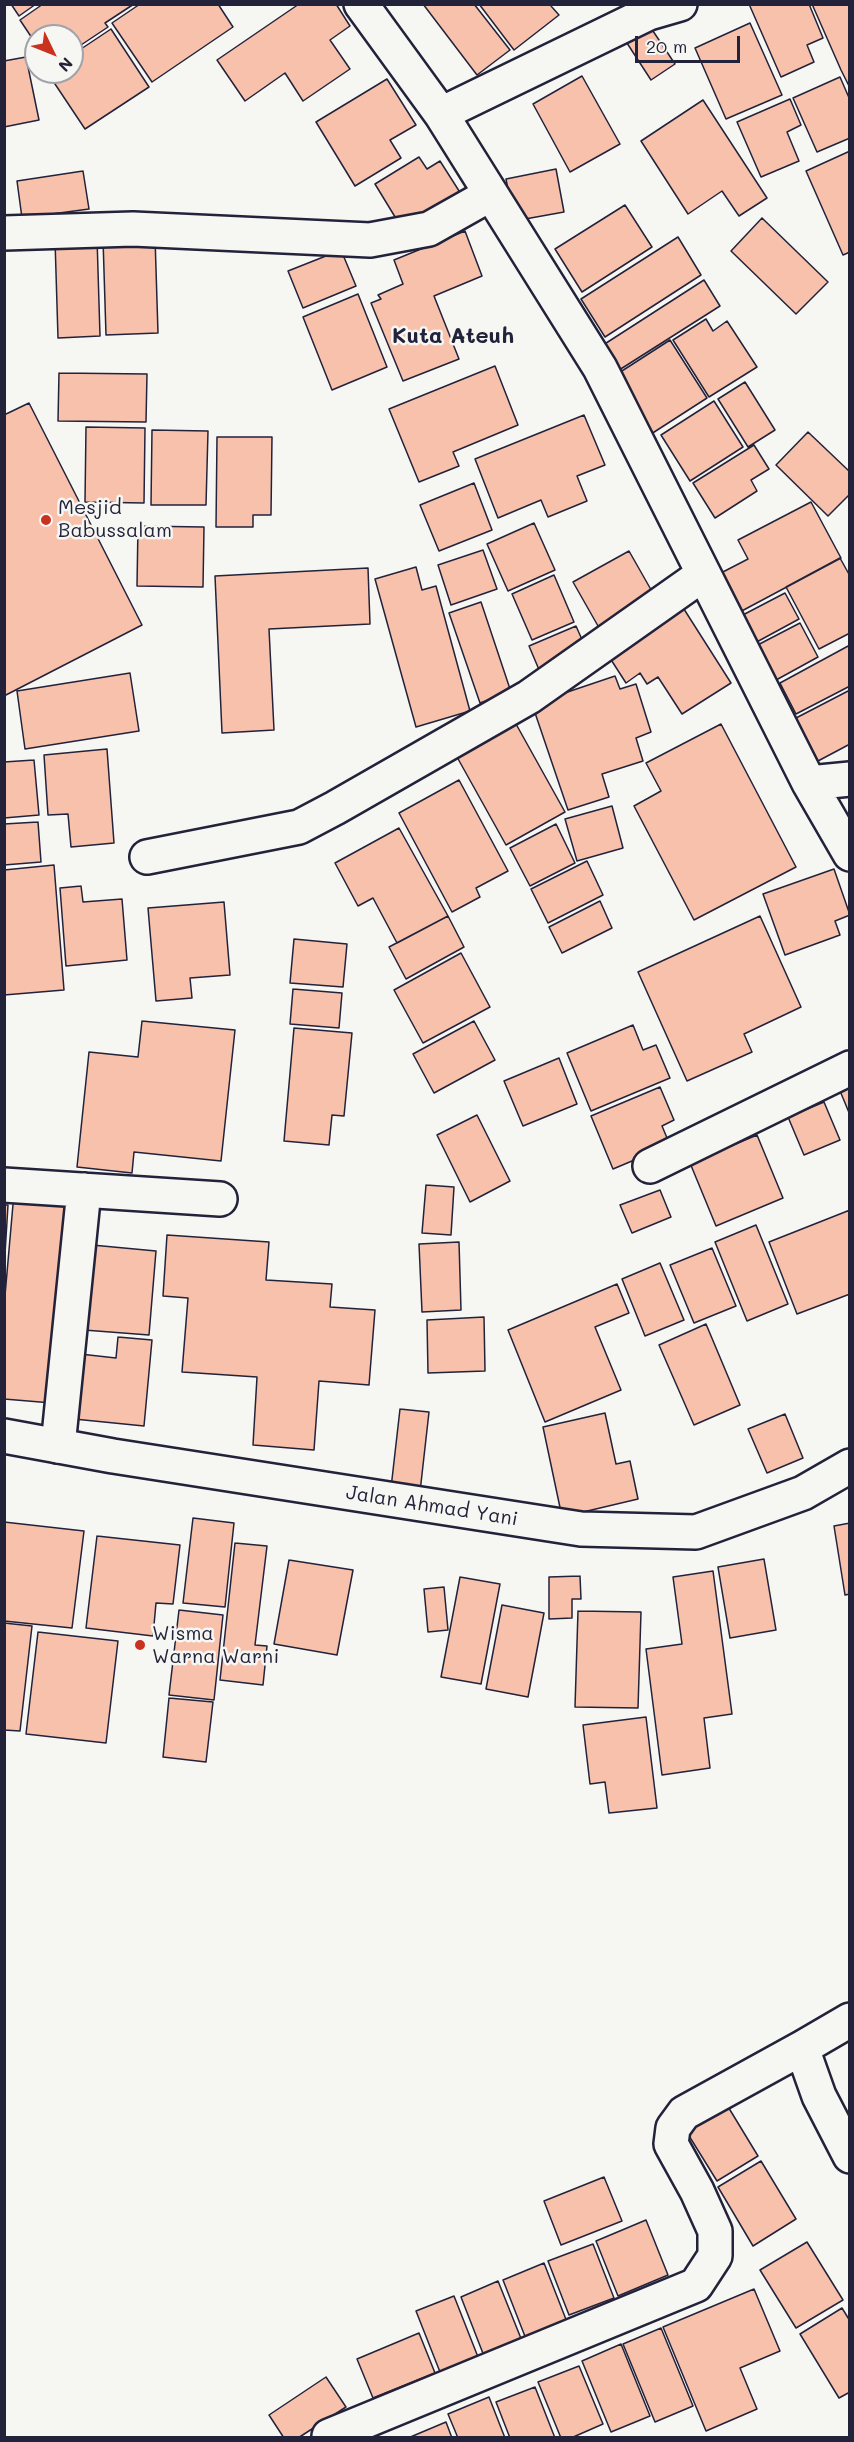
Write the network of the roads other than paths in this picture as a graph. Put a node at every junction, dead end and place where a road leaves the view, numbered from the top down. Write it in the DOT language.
graph roads {
  1 [pos="361,4"];
  2 [pos="680,4"];
  3 [pos="441,114"];
  4 [pos="491,194"];
  5 [pos="4,233"];
  6 [pos="702,574"];
  7 [pos="849,779"];
  8 [pos="809,783"];
  9 [pos="849,854"];
  10 [pos="147,857"];
  11 [pos="849,1068"];
  12 [pos="650,1166"];
  13 [pos="4,1185"];
  14 [pos="84,1190"];
  15 [pos="220,1199"];
  16 [pos="4,1436"];
  17 [pos="58,1446"];
  18 [pos="849,1466"];
  19 [pos="849,2020"];
  20 [pos="802,2048"];
  21 [pos="849,2156"];
  22 [pos="329,2436"];
  1 -- 3 [label="street"];
  2 -- 3 [label="street"];
  3 -- 4 [label="street"];
  4 -- 5 [label="street"];
  4 -- 6 [label="street"];
  6 -- 8 [label="street"];
  6 -- 10 [label="street"];
  7 -- 8 [label="street"];
  8 -- 9 [label="street"];
  11 -- 12 [label="street"];
  13 -- 14 [label="street"];
  14 -- 15 [label="street"];
  14 -- 17 [label="street"];
  16 -- 17 [label="street, Jalan Ahmad Yani"];
  17 -- 18 [label="street, Jalan Ahmad Yani"];
  19 -- 20 [label="street"];
  20 -- 21 [label="street"];
  20 -- 22 [label="street"];
}
